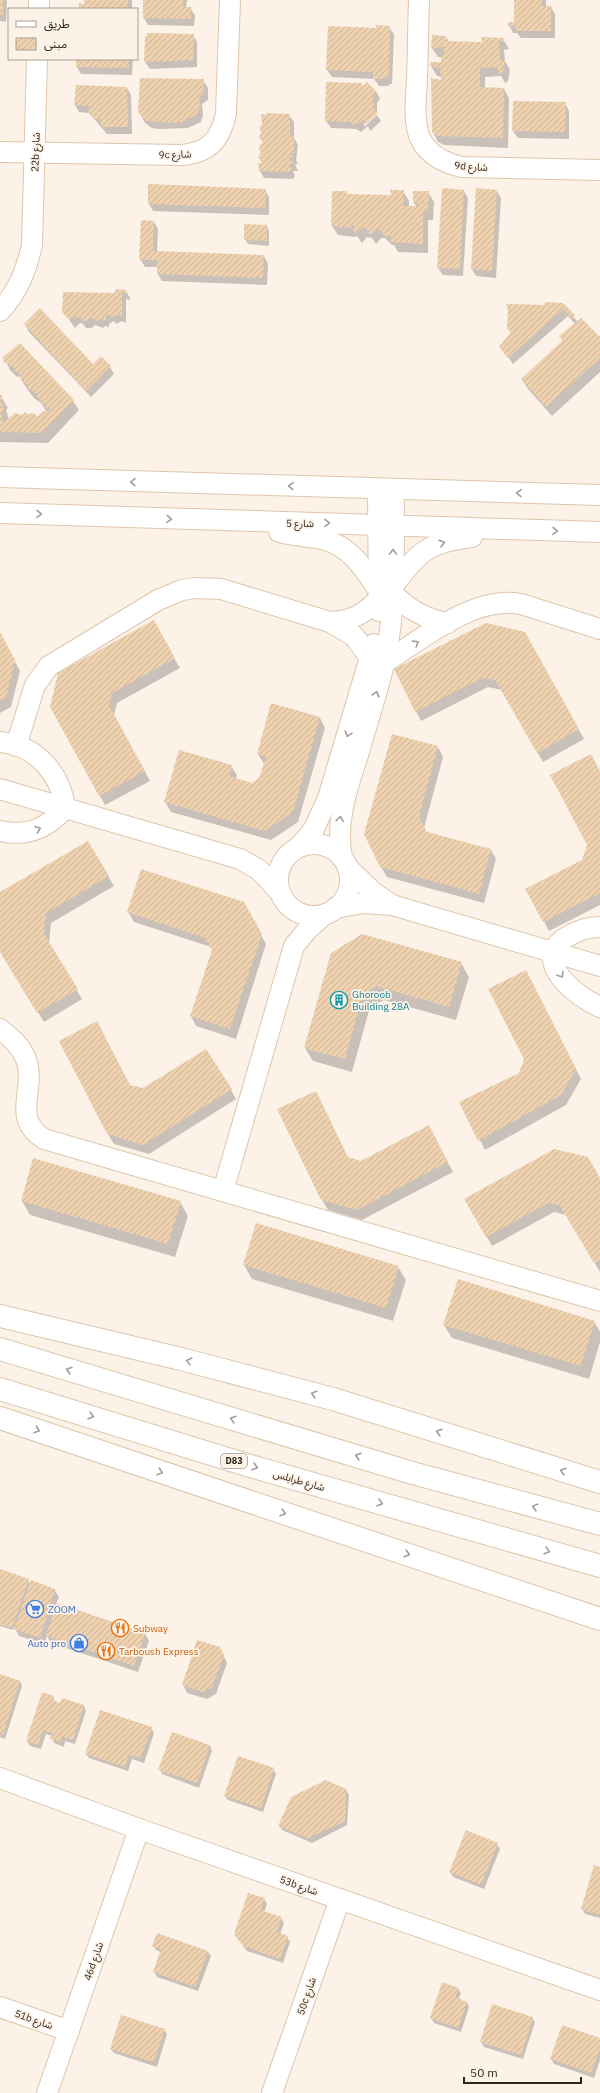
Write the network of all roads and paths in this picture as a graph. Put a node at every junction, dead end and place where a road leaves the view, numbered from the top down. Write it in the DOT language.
graph roads {
  1 [pos="230,0"];
  2 [pos="419,0"];
  3 [pos="37,60"];
  4 [pos="0,152"];
  5 [pos="35,153"];
  6 [pos="600,170"];
  7 [pos="0,311"];
  8 [pos="0,477"];
  9 [pos="386,489"];
  10 [pos="600,495"];
  11 [pos="0,513"];
  12 [pos="262,522"];
  13 [pos="385,525"];
  14 [pos="527,530"];
  15 [pos="600,532"];
  16 [pos="386,592"];
  17 [pos="330,622"];
  18 [pos="448,623"];
  19 [pos="600,629"];
  20 [pos="377,660"];
  21 [pos="8,744"];
  22 [pos="0,789"];
  23 [pos="65,808"];
  24 [pos="0,831"];
  25 [pos="294,850"];
  26 [pos="240,859"];
  27 [pos="345,863"];
  28 [pos="282,896"];
  29 [pos="392,905"];
  30 [pos="330,911"];
  31 [pos="600,927"];
  32 [pos="294,946"];
  33 [pos="553,952"];
  34 [pos="600,966"];
  35 [pos="600,1007"];
  36 [pos="0,1029"];
  37 [pos="223,1191"];
  38 [pos="600,1301"];
  39 [pos="0,1316"];
  40 [pos="0,1349"];
  41 [pos="0,1389"];
  42 [pos="0,1418"];
  43 [pos="600,1482"];
  44 [pos="600,1524"];
  45 [pos="600,1566"];
  46 [pos="600,1619"];
  47 [pos="0,1778"];
  48 [pos="139,1829"];
  49 [pos="340,1899"];
  50 [pos="600,1990"];
  51 [pos="0,2006"];
  52 [pos="69,2031"];
  53 [pos="47,2093"];
  54 [pos="272,2093"];
  1 -- 5 [label="street, 9c شارع"];
  2 -- 6 [label="street, 9d شارع"];
  3 -- 5 [label="street, 22b شارع"];
  4 -- 5 [label="street, 9c شارع"];
  5 -- 7 [label="street, 22b شارع"];
  9 -- 8 [label="street, one-way"];
  10 -- 9 [label="street, one-way"];
  9 -- 13 [label="street"];
  11 -- 12 [label="street, شارع 5, one-way"];
  12 -- 13 [label="street, شارع 5, one-way"];
  12 -- 16 [label="street"];
  13 -- 14 [label="street, شارع 5"];
  13 -- 16 [label="street"];
  14 -- 15 [label="street, شارع 5, one-way"];
  16 -- 14 [label="street, one-way"];
  16 -- 17 [label="street"];
  16 -- 18 [label="street"];
  16 -- 20 [label="street"];
  17 -- 20 [label="street"];
  17 -- 21 [label="street"];
  18 -- 19 [label="street"];
  20 -- 18 [label="street, one-way"];
  20 -- 25 [label="street, one-way"];
  27 -- 20 [label="street, one-way"];
  21 -- 23 [label="street"];
  22 -- 23 [label="street"];
  24 -- 23 [label="street, one-way"];
  23 -- 26 [label="street"];
  25 -- 26 [label="street"];
  25 -- 27 [label="street"];
  25 -- 28 [label="street"];
  26 -- 28 [label="street"];
  27 -- 29 [label="street"];
  27 -- 30 [label="street"];
  28 -- 30 [label="street"];
  28 -- 32 [label="street"];
  29 -- 30 [label="street"];
  29 -- 33 [label="street"];
  30 -- 32 [label="street"];
  31 -- 33 [label="street"];
  32 -- 37 [label="street"];
  33 -- 34 [label="street"];
  33 -- 35 [label="street, one-way"];
  36 -- 37 [label="street"];
  37 -- 38 [label="street"];
  43 -- 39 [label="highway, one-way"];
  44 -- 40 [label="highway, one-way"];
  41 -- 45 [label="highway, شارع طرابلس / D83, one-way"];
  42 -- 46 [label="highway, one-way"];
  47 -- 48 [label="street, 53b شارع"];
  48 -- 49 [label="street, 53b شارع"];
  48 -- 52 [label="street, 46d شارع"];
  49 -- 50 [label="street, 53b شارع"];
  49 -- 54 [label="street, 50c شارع"];
  51 -- 52 [label="street, 51b شارع"];
  52 -- 53 [label="street, 46d شارع"];
}
